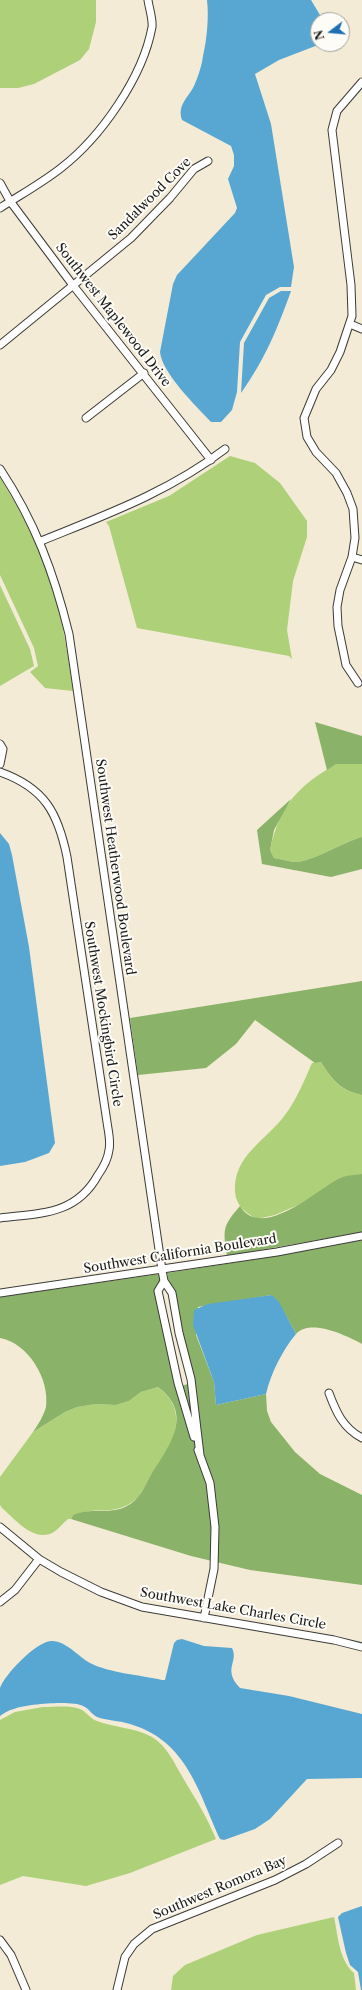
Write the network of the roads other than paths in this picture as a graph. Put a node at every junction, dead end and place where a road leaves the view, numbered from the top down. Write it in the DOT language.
graph roads {
  1 [pos="148,0"];
  2 [pos="362,82"];
  3 [pos="208,160"];
  4 [pos="0,183"];
  5 [pos="10,201"];
  6 [pos="0,208"];
  7 [pos="72,284"];
  8 [pos="350,324"];
  9 [pos="362,329"];
  10 [pos="0,345"];
  11 [pos="144,373"];
  12 [pos="86,418"];
  13 [pos="225,449"];
  14 [pos="211,460"];
  15 [pos="0,469"];
  16 [pos="41,541"];
  17 [pos="352,557"];
  18 [pos="362,560"];
  19 [pos="358,683"];
  20 [pos="0,744"];
  21 [pos="0,764"];
  22 [pos="0,772"];
  23 [pos="0,1218"];
  24 [pos="362,1236"];
  25 [pos="162,1270"];
  26 [pos="164,1281"];
  27 [pos="0,1293"];
  28 [pos="188,1367"];
  29 [pos="175,1370"];
  30 [pos="329,1393"];
  31 [pos="362,1438"];
  32 [pos="200,1455"];
  33 [pos="0,1527"];
  34 [pos="39,1559"];
  35 [pos="0,1602"];
  36 [pos="204,1618"];
  37 [pos="362,1647"];
  38 [pos="338,1843"];
  39 [pos="0,1940"];
  40 [pos="26,1990"];
  41 [pos="116,1990"];
  1 -- 5 [label="street"];
  2 -- 8 [label="street"];
  3 -- 7 [label="street, Sandalwood Cove"];
  4 -- 5 [label="street, Southwest Maplewood Drive"];
  5 -- 6 [label="street"];
  5 -- 7 [label="street, Southwest Maplewood Drive"];
  7 -- 10 [label="street, Sandalwood Cove"];
  7 -- 11 [label="street, Southwest Maplewood Drive"];
  8 -- 9 [label="street"];
  8 -- 17 [label="street"];
  11 -- 12 [label="street"];
  11 -- 14 [label="street, Southwest Maplewood Drive"];
  13 -- 14 [label="street"];
  14 -- 16 [label="street"];
  15 -- 16 [label="street, Southwest Heatherwood Boulevard"];
  16 -- 25 [label="street, Southwest Heatherwood Boulevard"];
  17 -- 18 [label="street"];
  17 -- 19 [label="street"];
  20 -- 21 [label="street"];
  22 -- 23 [label="street, Southwest Mockingbird Circle"];
  24 -- 25 [label="street, Southwest California Boulevard"];
  25 -- 26 [label="street, Southwest Heatherwood Boulevard"];
  25 -- 27 [label="street, Southwest California Boulevard"];
  26 -- 28 [label="street, Southwest Heatherwood Boulevard"];
  26 -- 29 [label="street, Southwest Heatherwood Boulevard"];
  28 -- 29 [label="street"];
  28 -- 32 [label="street, Southwest Heatherwood Boulevard"];
  29 -- 32 [label="street, Southwest Heatherwood Boulevard"];
  30 -- 31 [label="street"];
  32 -- 36 [label="street, Southwest Heatherwood Boulevard"];
  33 -- 34 [label="street, Southwest Lake Charles Circle"];
  34 -- 35 [label="street"];
  34 -- 36 [label="street, Southwest Lake Charles Circle"];
  36 -- 37 [label="street, Southwest Lake Charles Circle"];
  38 -- 41 [label="street, Southwest Romora Bay"];
  39 -- 40 [label="street"];
}
